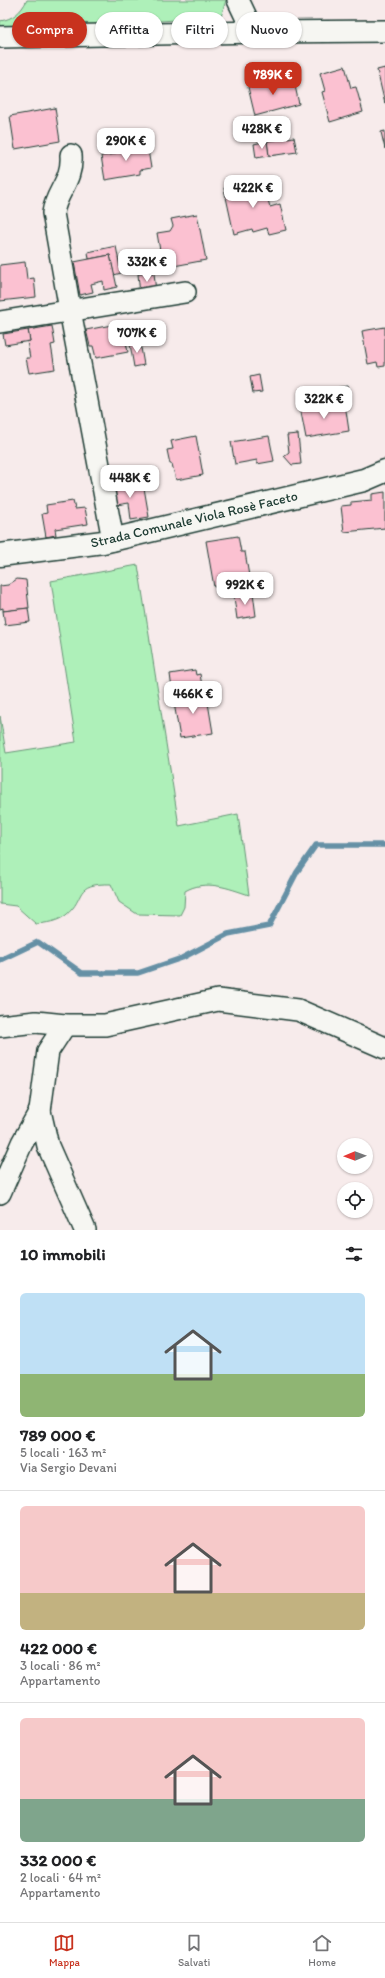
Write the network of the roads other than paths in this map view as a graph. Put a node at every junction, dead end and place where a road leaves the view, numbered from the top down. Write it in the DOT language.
graph roads {
  1 [pos="238,0"];
  2 [pos="244,12"];
  3 [pos="385,31"];
  4 [pos="302,32"];
  5 [pos="236,33"];
  6 [pos="0,37"];
  7 [pos="71,155"];
  8 [pos="185,292"];
  9 [pos="70,310"];
  10 [pos="0,322"];
  11 [pos="385,471"];
  12 [pos="113,540"];
  13 [pos="0,555"];
  14 [pos="65,1025"];
  15 [pos="0,1026"];
  16 [pos="385,1048"];
  17 [pos="40,1111"];
  18 [pos="0,1194"];
  19 [pos="85,1230"];
  1 -- 2 [label="street"];
  3 -- 4 [label="street"];
  5 -- 6 [label="street"];
  7 -- 9 [label="street"];
  8 -- 9 [label="street"];
  9 -- 10 [label="street"];
  9 -- 12 [label="street"];
  11 -- 12 [label="street, Strada Comunale Viola Rosè Faceto"];
  12 -- 13 [label="street, Strada Comunale Viola Rosè Faceto"];
  14 -- 15 [label="street"];
  14 -- 16 [label="street"];
  14 -- 17 [label="street"];
  17 -- 18 [label="street"];
  17 -- 19 [label="street"];
}
